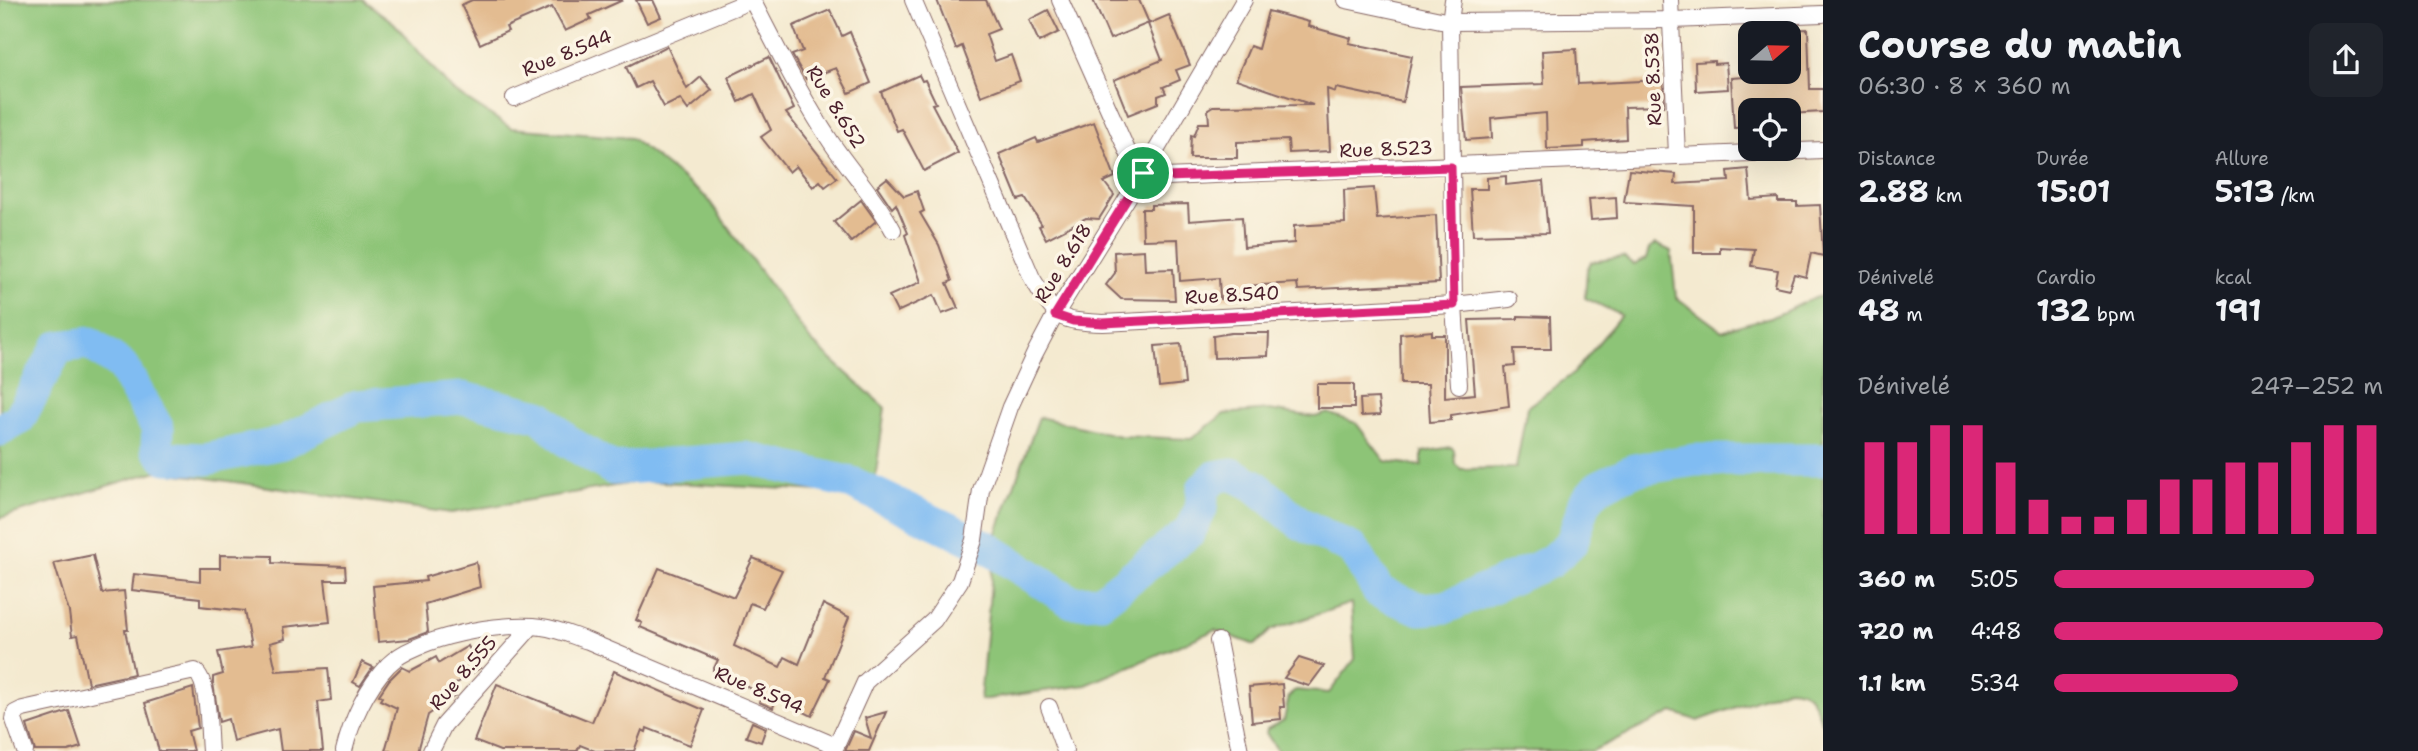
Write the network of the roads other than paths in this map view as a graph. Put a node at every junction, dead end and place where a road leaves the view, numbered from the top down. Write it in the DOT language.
graph roads {
  1 [pos="752,0"];
  2 [pos="913,0"];
  3 [pos="1060,0"];
  4 [pos="1244,0"];
  5 [pos="1346,0"];
  6 [pos="1453,0"];
  7 [pos="1670,0"];
  8 [pos="1823,14"];
  9 [pos="1672,20"];
  10 [pos="1450,22"];
  11 [pos="514,98"];
  12 [pos="1823,150"];
  13 [pos="1677,155"];
  14 [pos="1451,167"];
  15 [pos="1143,173"];
  16 [pos="893,230"];
  17 [pos="1509,299"];
  18 [pos="1454,305"];
  19 [pos="1055,315"];
  20 [pos="1459,385"];
  21 [pos="1010,407"];
  22 [pos="532,626"];
  23 [pos="1218,641"];
  24 [pos="1049,707"];
  25 [pos="436,749"];
  26 [pos="24,751"];
  27 [pos="210,751"];
  28 [pos="344,751"];
  29 [pos="1065,751"];
  30 [pos="1240,751"];
  1 -- 11 [label="street, Rue 8.544"];
  1 -- 16 [label="street, Rue 8.652"];
  2 -- 19 [label="street"];
  3 -- 15 [label="street"];
  4 -- 15 [label="street, Rue 8.618"];
  5 -- 10 [label="street"];
  6 -- 10 [label="street"];
  7 -- 9 [label="street, Rue 8.538"];
  8 -- 9 [label="street"];
  9 -- 10 [label="street"];
  9 -- 13 [label="street, Rue 8.538"];
  10 -- 14 [label="street"];
  12 -- 13 [label="street, Rue 8.523"];
  13 -- 14 [label="street, Rue 8.523"];
  14 -- 15 [label="street, Rue 8.523"];
  14 -- 18 [label="street"];
  15 -- 19 [label="street, Rue 8.618"];
  17 -- 18 [label="street, Rue 8.540"];
  18 -- 19 [label="street, Rue 8.540"];
  18 -- 20 [label="street"];
  19 -- 21 [label="street, Rue 8.618"];
  21 -- 22 [label="street, Rue 8.594"];
  22 -- 25 [label="street, Rue 8.555"];
  22 -- 28 [label="street, Rue 8.594"];
  23 -- 30 [label="street"];
  24 -- 29 [label="street"];
  26 -- 27 [label="street"];
}
